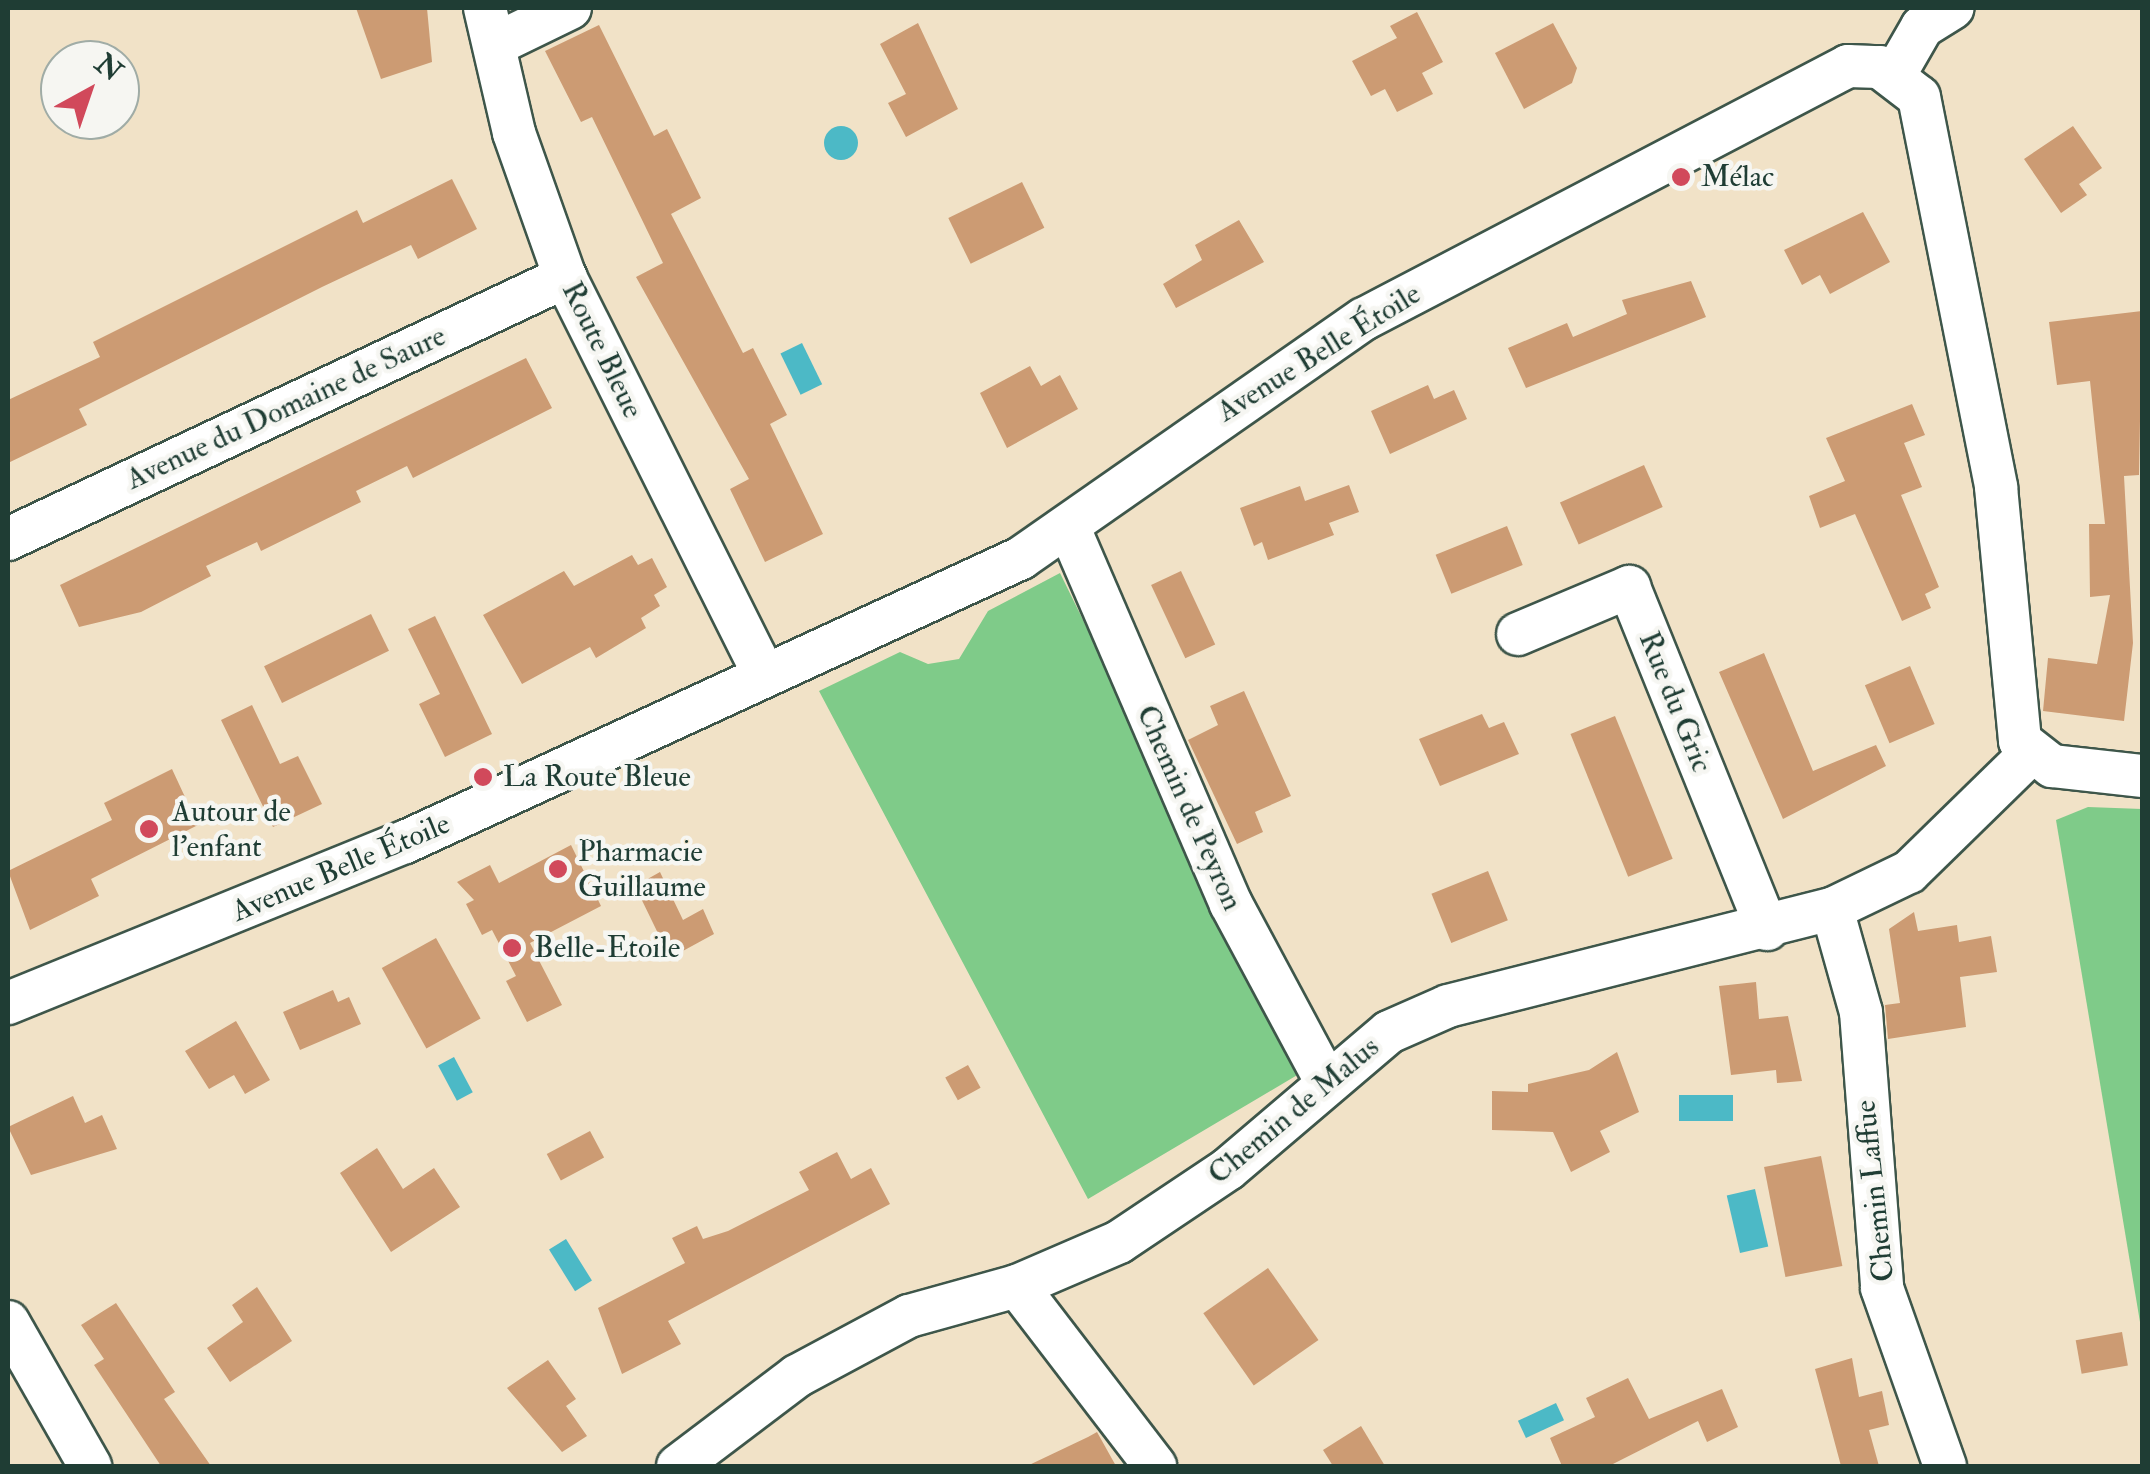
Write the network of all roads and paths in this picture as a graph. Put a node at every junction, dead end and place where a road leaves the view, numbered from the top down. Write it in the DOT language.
graph roads {
  1 [pos="570,8"];
  2 [pos="1937,11"];
  3 [pos="491,26"];
  4 [pos="1895,74"];
  5 [pos="566,277"];
  6 [pos="1069,528"];
  7 [pos="8,539"];
  8 [pos="1518,634"];
  9 [pos="765,676"];
  10 [pos="2030,754"];
  11 [pos="2142,776"];
  12 [pos="1832,909"];
  13 [pos="1767,929"];
  14 [pos="8,1004"];
  15 [pos="1326,1080"];
  16 [pos="1017,1286"];
  17 [pos="8,1322"];
  18 [pos="90,1466"];
  19 [pos="678,1466"];
  20 [pos="1155,1466"];
  21 [pos="1945,1466"];
  1 -- 3 [label="street"];
  2 -- 4 [label="street"];
  3 -- 5 [label="street, Route Bleue"];
  4 -- 6 [label="street, Avenue Belle Étoile"];
  4 -- 10 [label="street"];
  5 -- 7 [label="street, Avenue du Domaine de Saure"];
  5 -- 9 [label="street, Route Bleue"];
  6 -- 9 [label="street, Avenue Belle Étoile"];
  6 -- 15 [label="street, Chemin de Peyron"];
  8 -- 13 [label="street, Rue du Gric"];
  9 -- 14 [label="street, Avenue Belle Étoile"];
  10 -- 11 [label="street"];
  10 -- 12 [label="street, Chemin de Malus"];
  12 -- 13 [label="street, Chemin de Malus"];
  12 -- 21 [label="street, Chemin Laffue"];
  13 -- 15 [label="street, Chemin de Malus"];
  15 -- 16 [label="street, Chemin de Malus"];
  16 -- 19 [label="street, Chemin de Malus"];
  16 -- 20 [label="street"];
  17 -- 18 [label="street"];
}
